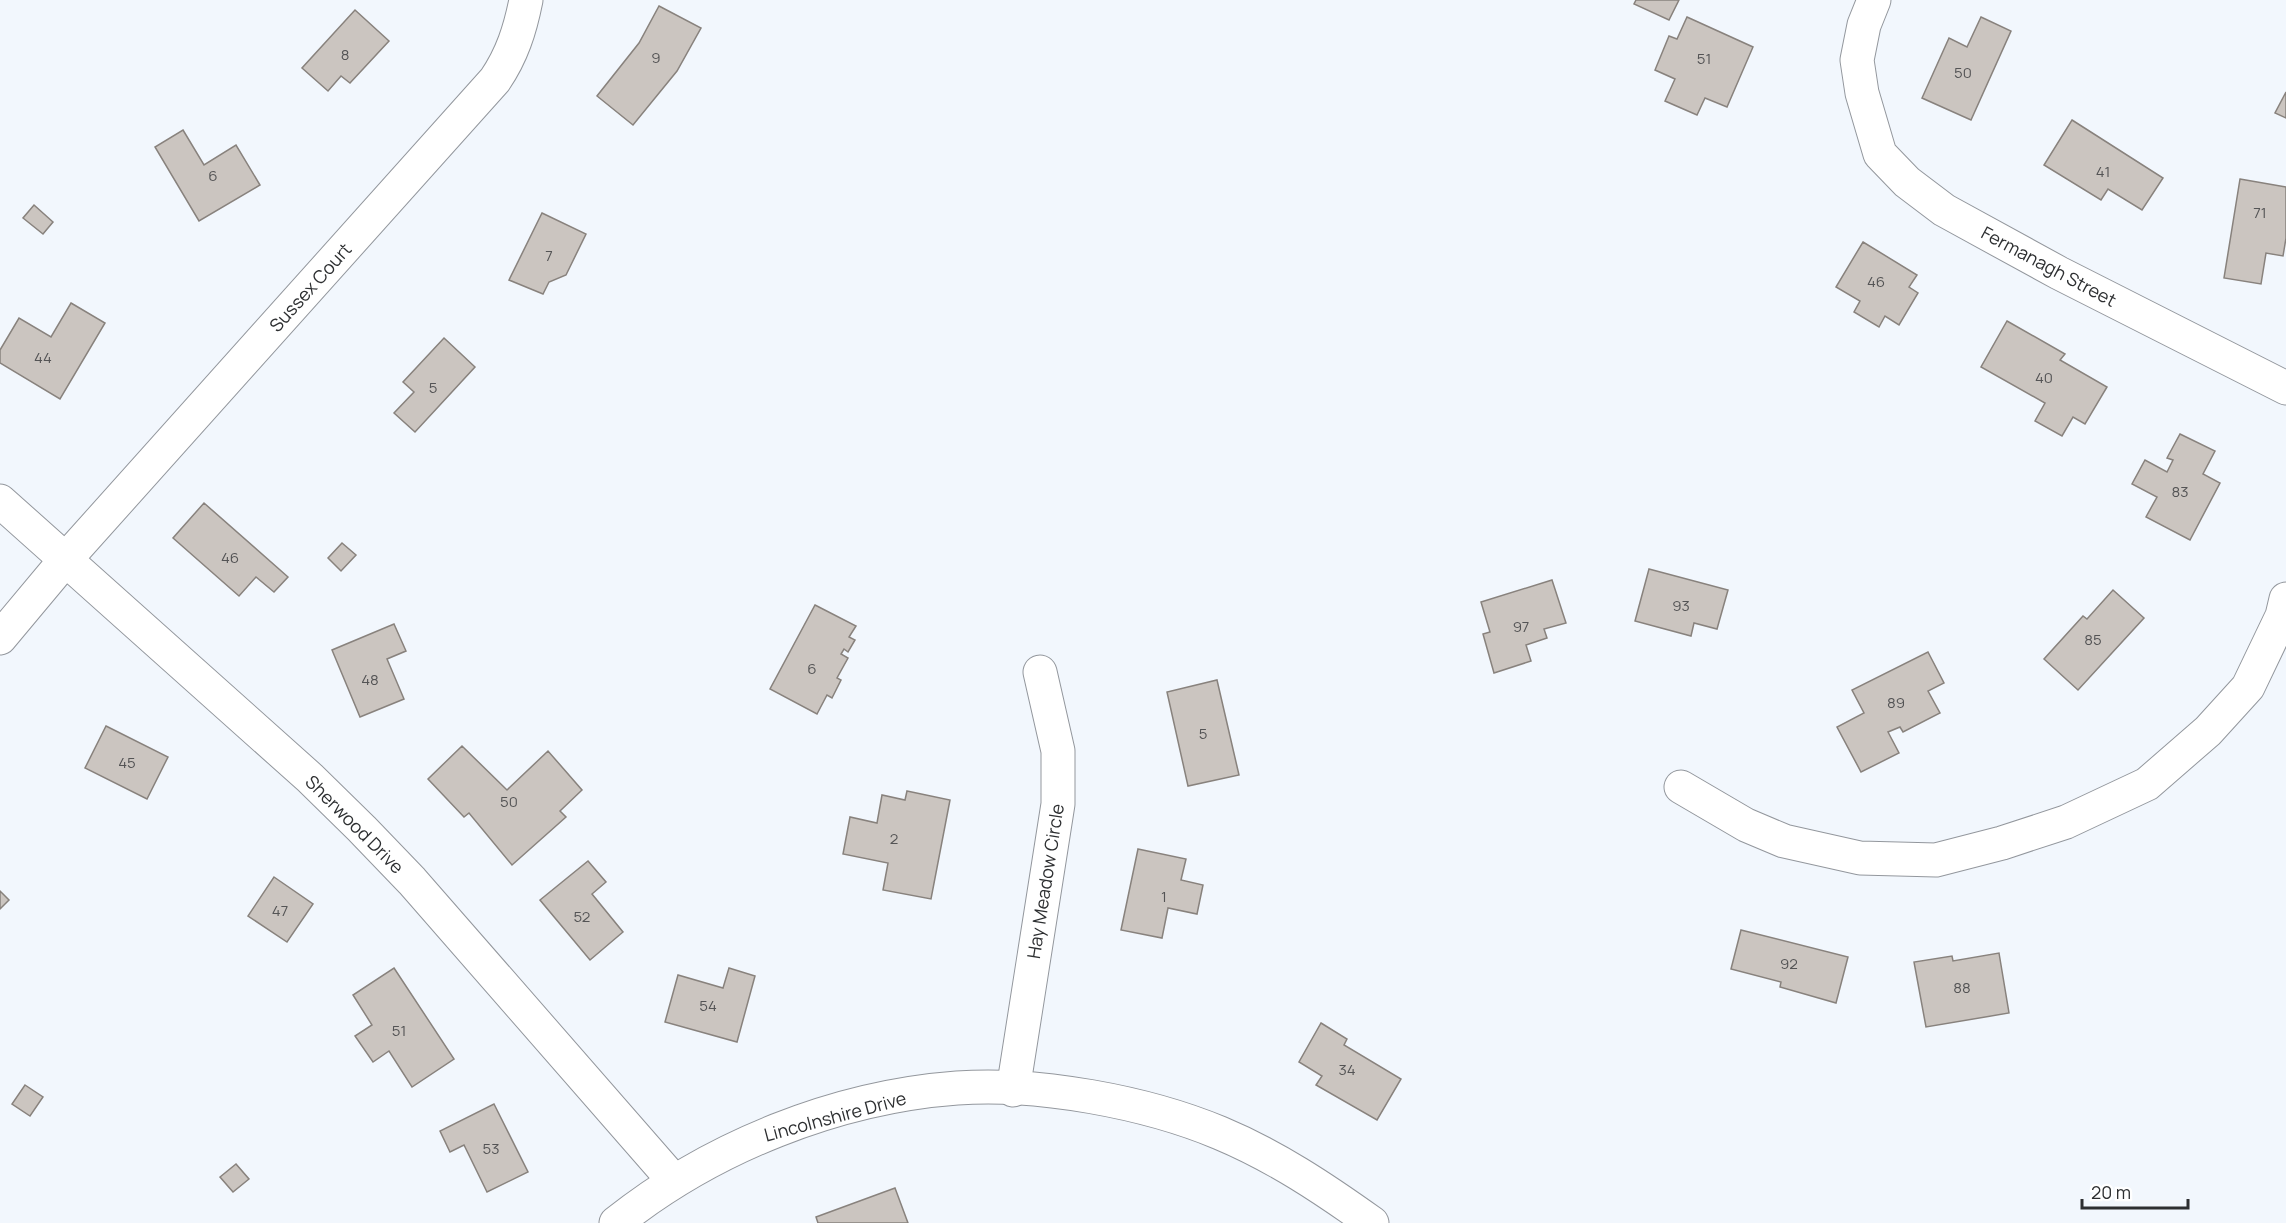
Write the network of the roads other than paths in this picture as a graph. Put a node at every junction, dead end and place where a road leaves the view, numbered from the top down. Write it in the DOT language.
graph roads {
  1 [pos="526,0"];
  2 [pos="1874,0"];
  3 [pos="2286,388"];
  4 [pos="0,501"];
  5 [pos="66,559"];
  6 [pos="2286,599"];
  7 [pos="0,638"];
  8 [pos="1040,672"];
  9 [pos="1681,787"];
  10 [pos="1013,1090"];
  11 [pos="674,1181"];
  12 [pos="616,1223"];
  13 [pos="1371,1223"];
  1 -- 5 [label="street, Sussex Court"];
  2 -- 3 [label="street, Fermanagh Street"];
  4 -- 5 [label="street, Sherwood Drive"];
  5 -- 7 [label="street, Sussex Court"];
  5 -- 11 [label="street, Sherwood Drive"];
  6 -- 9 [label="street"];
  8 -- 10 [label="street, Hay Meadow Circle"];
  10 -- 11 [label="street, Lincolnshire Drive"];
  10 -- 13 [label="street, Lincolnshire Drive"];
  11 -- 12 [label="street, Lincolnshire Drive"];
}
